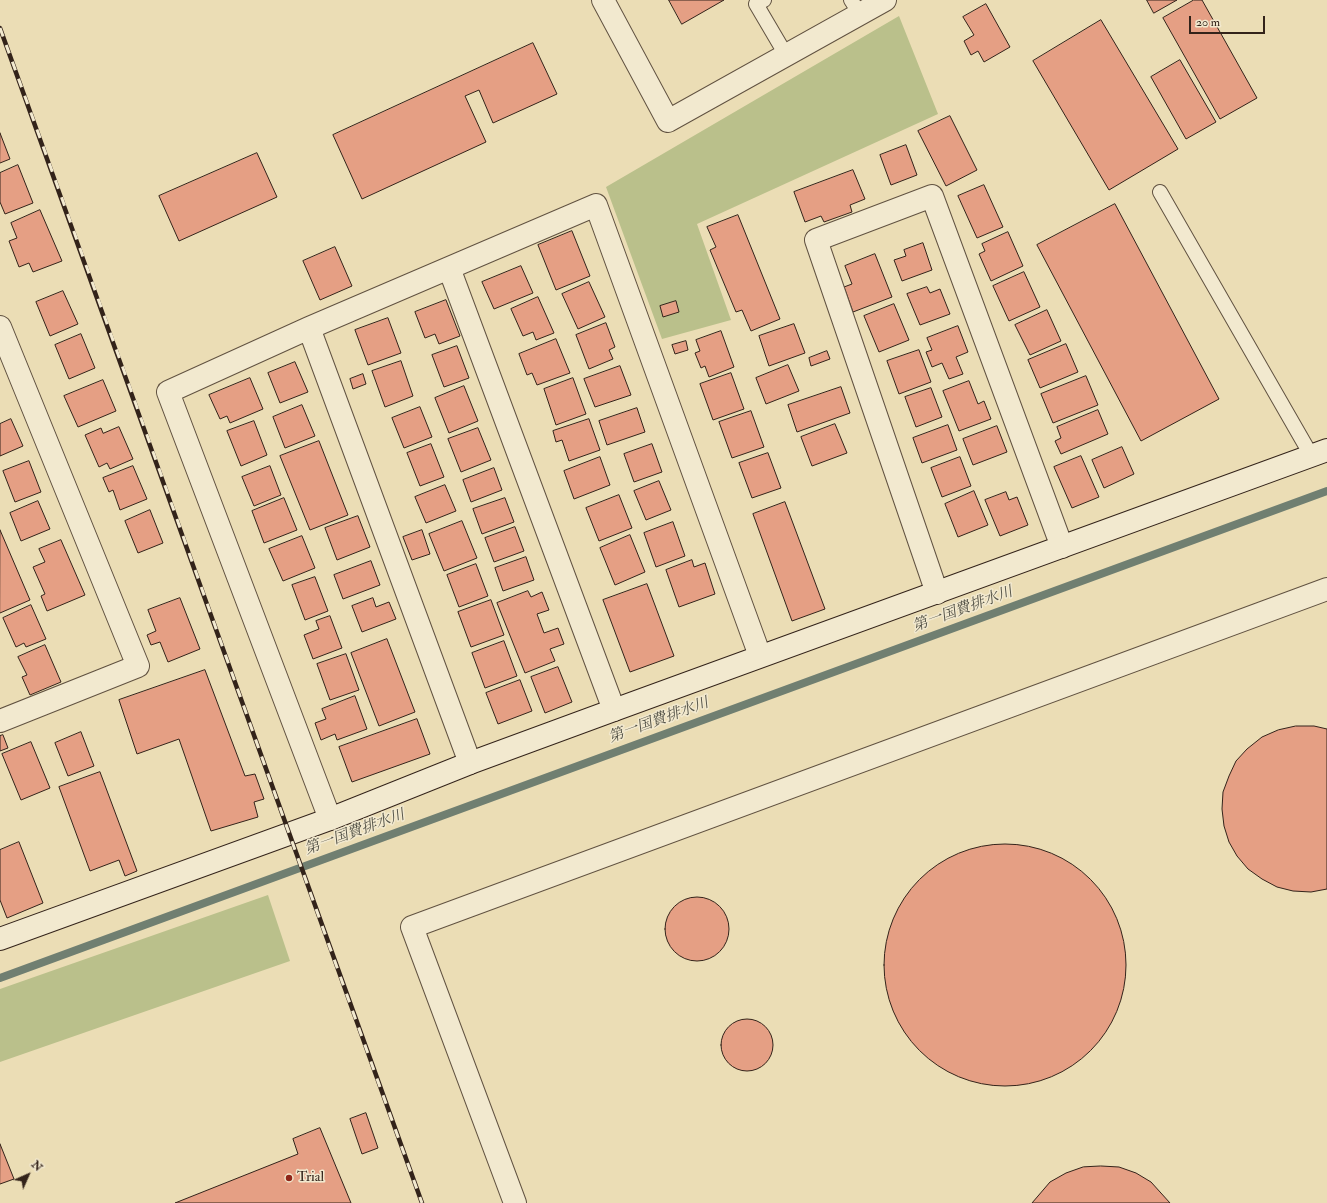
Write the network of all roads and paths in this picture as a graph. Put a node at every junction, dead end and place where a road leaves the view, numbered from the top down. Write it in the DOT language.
graph roads {
  1 [pos="603,0"];
  2 [pos="764,0"];
  3 [pos="885,0"];
  4 [pos="856,7"];
  5 [pos="786,55"];
  6 [pos="1160,192"];
  7 [pos="448,268"];
  8 [pos="0,327"];
  9 [pos="308,328"];
  10 [pos="1319,453"];
  11 [pos="1062,547"];
  12 [pos="1327,588"];
  13 [pos="937,593"];
  14 [pos="760,656"];
  15 [pos="614,710"];
  16 [pos="0,721"];
  17 [pos="470,763"];
  18 [pos="330,818"];
  19 [pos="0,938"];
  20 [pos="515,1203"];
  1 -- 5 [label="street"];
  2 -- 5 [label="lane"];
  3 -- 4 [label="street"];
  4 -- 5 [label="street"];
  6 -- 10 [label="lane"];
  7 -- 9 [label="street"];
  7 -- 14 [label="street"];
  7 -- 15 [label="street"];
  8 -- 16 [label="street"];
  9 -- 17 [label="street"];
  9 -- 18 [label="street"];
  10 -- 11 [label="street"];
  11 -- 13 [label="street"];
  11 -- 13 [label="street"];
  12 -- 20 [label="street"];
  13 -- 14 [label="street"];
  14 -- 15 [label="street"];
  15 -- 17 [label="street"];
  17 -- 18 [label="street"];
  18 -- 19 [label="street"];
}
